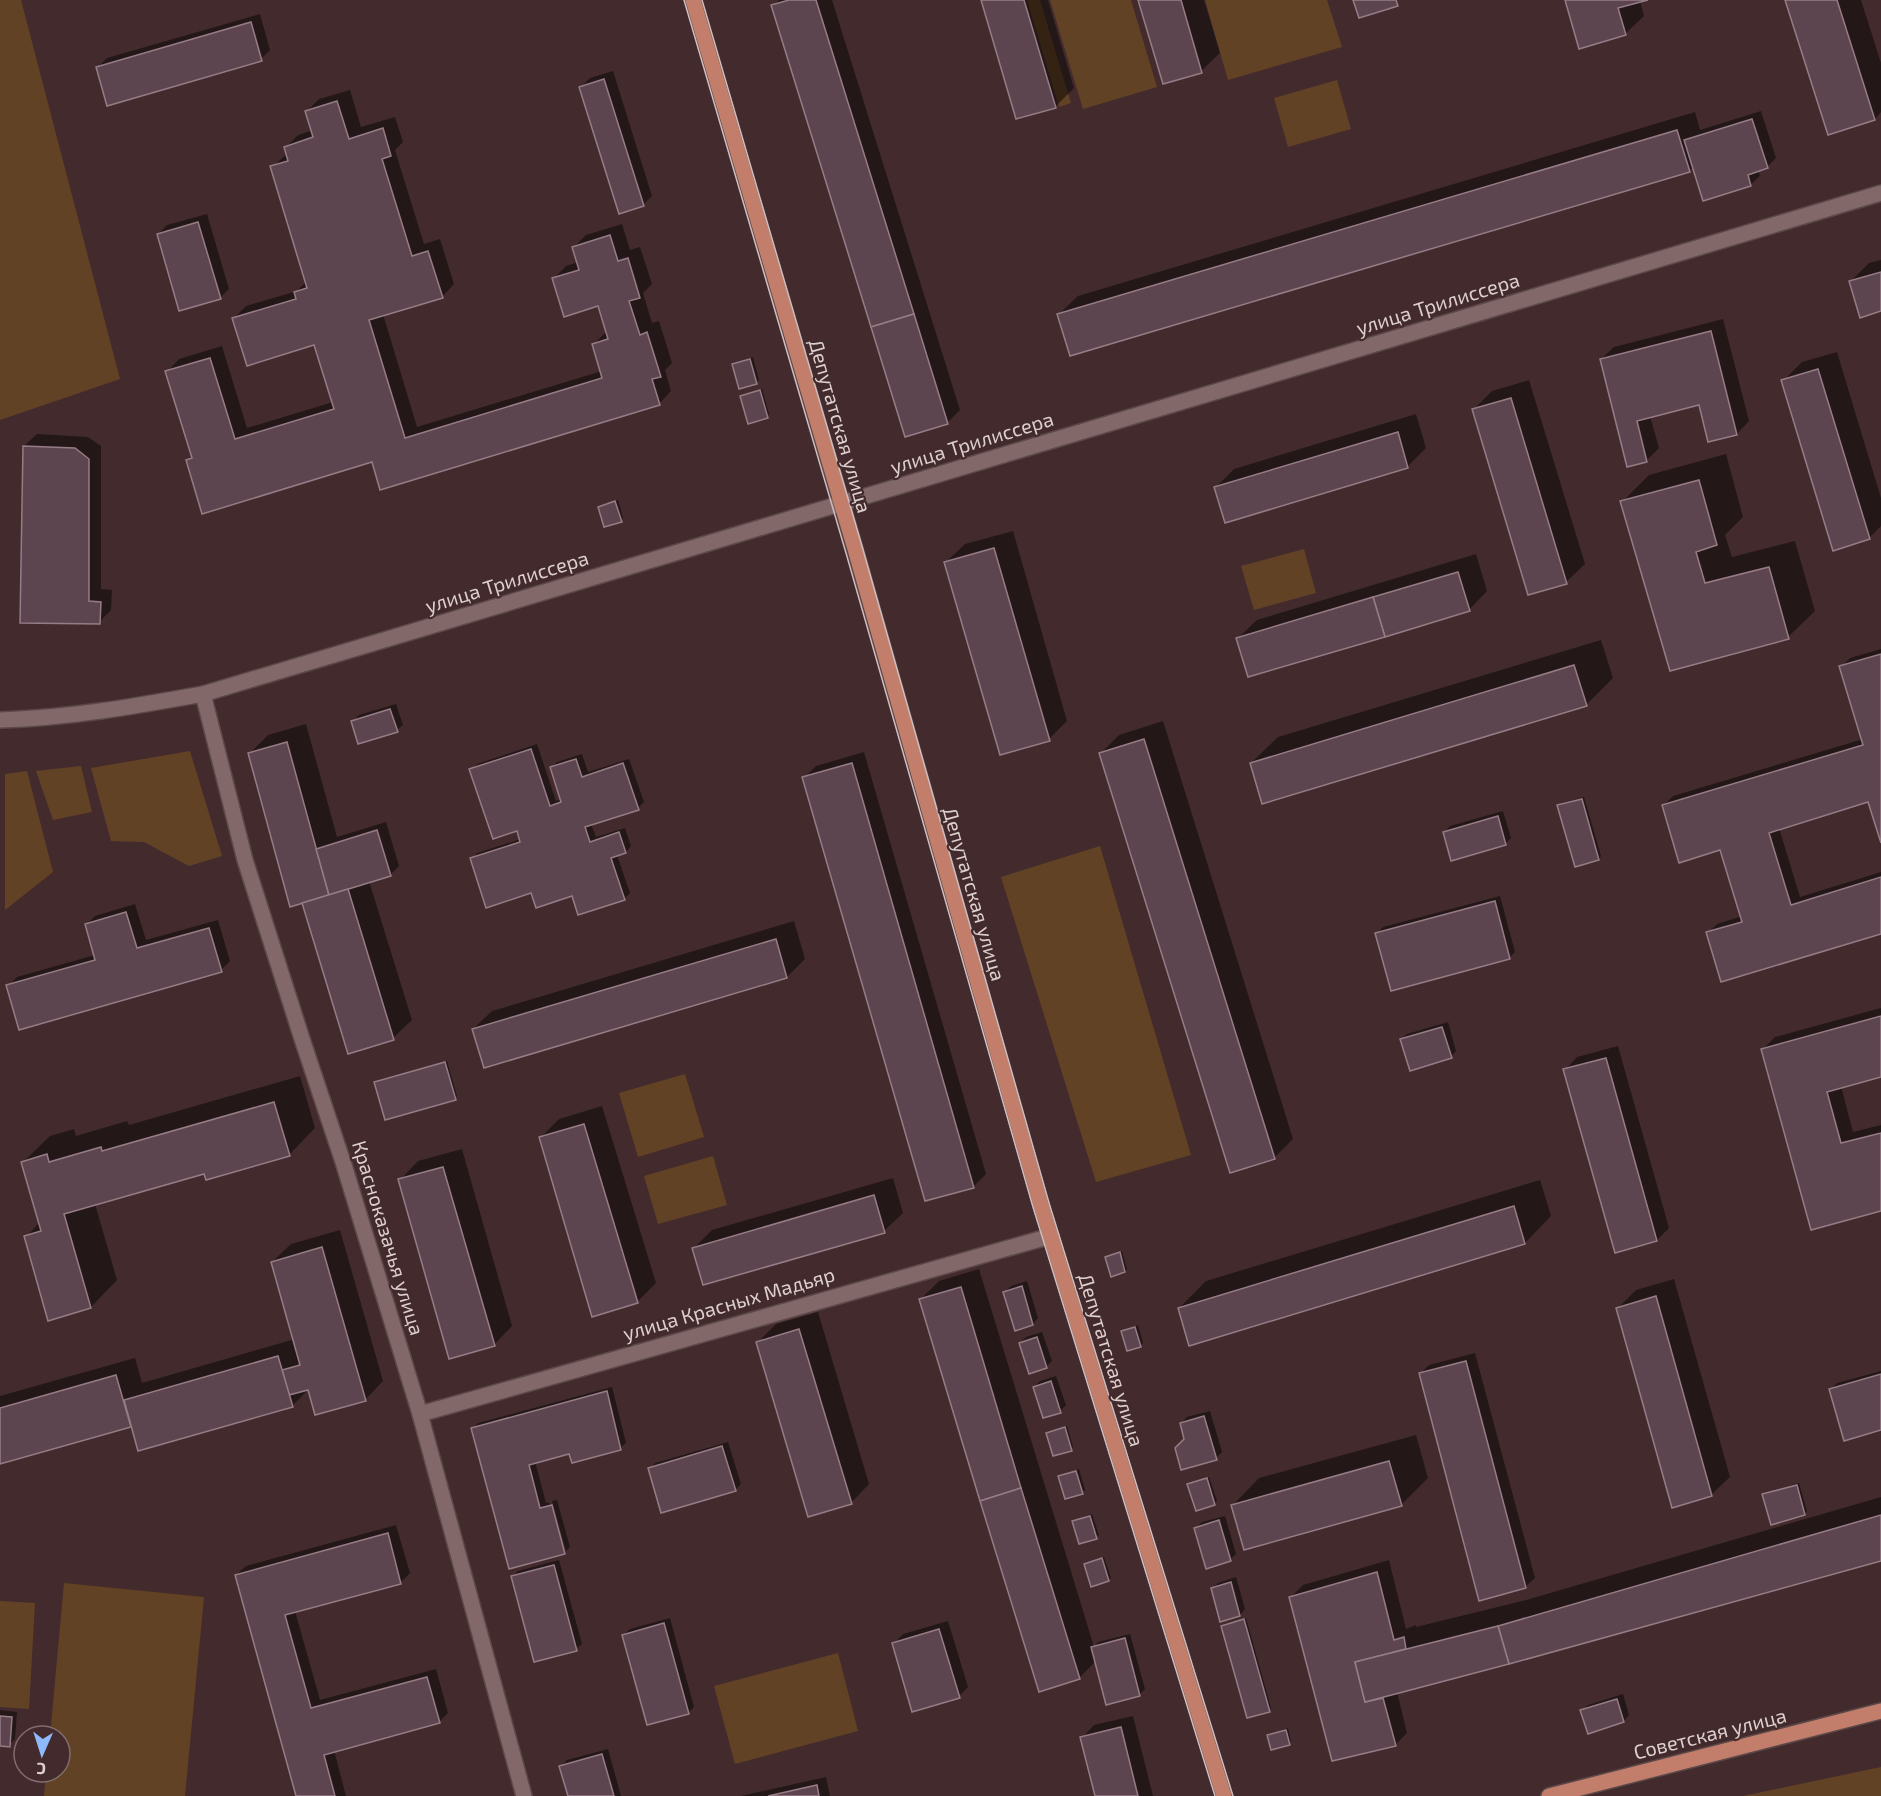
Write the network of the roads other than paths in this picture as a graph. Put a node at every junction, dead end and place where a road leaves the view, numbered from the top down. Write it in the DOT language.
graph roads {
  1 [pos="693,0"];
  2 [pos="1881,193"];
  3 [pos="840,504"];
  4 [pos="203,694"];
  5 [pos="0,720"];
  6 [pos="1051,1236"];
  7 [pos="420,1414"];
  8 [pos="1881,1711"];
  9 [pos="524,1796"];
  10 [pos="1224,1796"];
  11 [pos="1549,1796"];
  1 -- 3 [label="main road, Депутатская улица"];
  2 -- 3 [label="street, улица Трилиссера"];
  3 -- 4 [label="street, улица Трилиссера"];
  3 -- 6 [label="main road, Депутатская улица"];
  4 -- 5 [label="street, улица Трилиссера"];
  4 -- 7 [label="street, Красноказачья улица"];
  6 -- 7 [label="street, улица Красных Мадьяр"];
  6 -- 10 [label="main road, Депутатская улица"];
  7 -- 9 [label="street, Красноказачья улица"];
  8 -- 11 [label="main road, Советская улица"];
}
